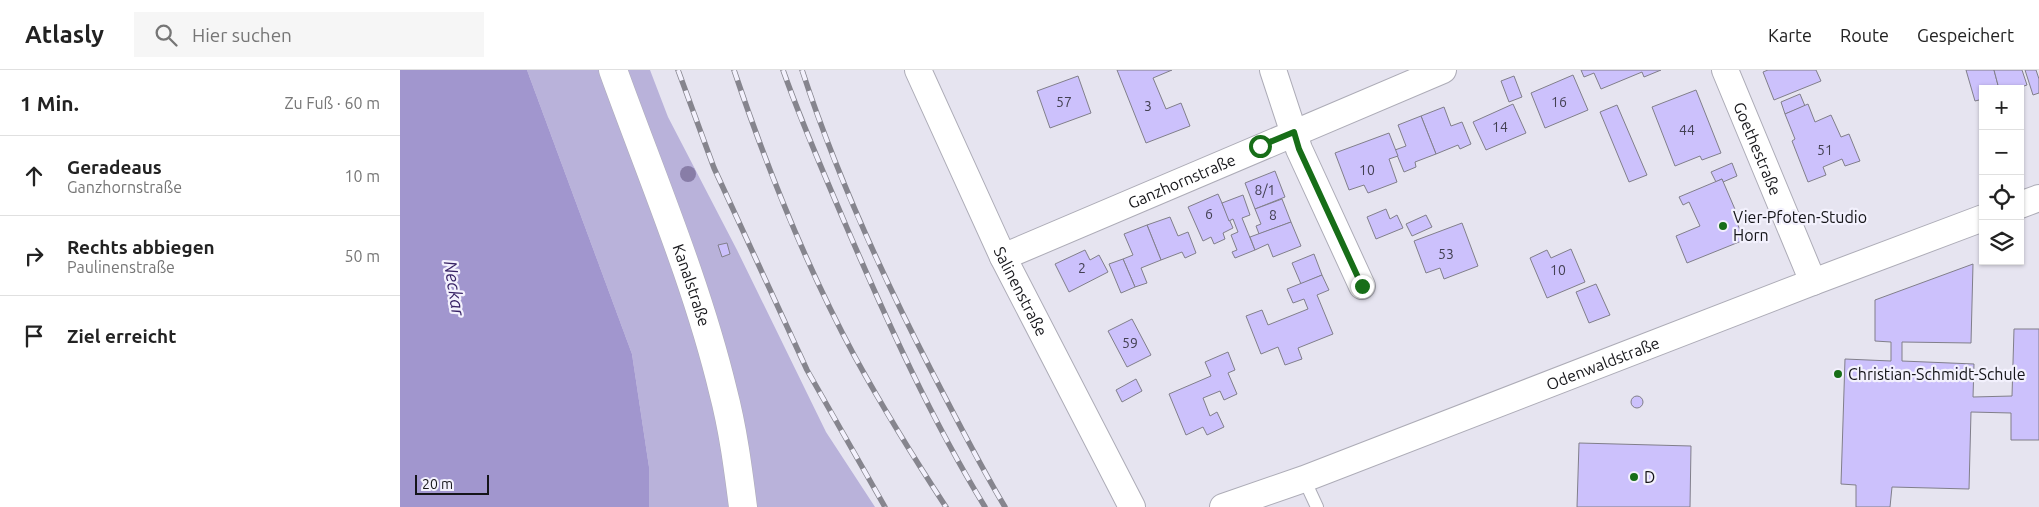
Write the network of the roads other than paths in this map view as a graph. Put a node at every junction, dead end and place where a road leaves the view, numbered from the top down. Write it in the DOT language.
graph roads {
  1 [pos="613,70"];
  2 [pos="918,70"];
  3 [pos="1273,70"];
  4 [pos="1442,70"];
  5 [pos="1725,70"];
  6 [pos="1294,132"];
  7 [pos="2039,198"];
  8 [pos="2024,204"];
  9 [pos="1979,220"];
  10 [pos="1003,257"];
  11 [pos="1813,282"];
  12 [pos="1362,286"];
  13 [pos="1304,479"];
  14 [pos="743,507"];
  15 [pos="1132,507"];
  16 [pos="1223,507"];
  17 [pos="1317,507"];
  1 -- 14 [label="main road, Kanalstraße"];
  2 -- 10 [label="street, Salinenstraße"];
  3 -- 6 [label="street"];
  4 -- 6 [label="street, Ganzhornstraße"];
  5 -- 11 [label="street, Goethestraße"];
  6 -- 10 [label="street, Ganzhornstraße"];
  6 -- 12 [label="street"];
  7 -- 8 [label="street"];
  9 -- 11 [label="street, Odenwaldstraße"];
  10 -- 15 [label="street, Salinenstraße"];
  11 -- 13 [label="street, Odenwaldstraße"];
  13 -- 16 [label="street, Odenwaldstraße"];
  13 -- 17 [label="lane"];
}
